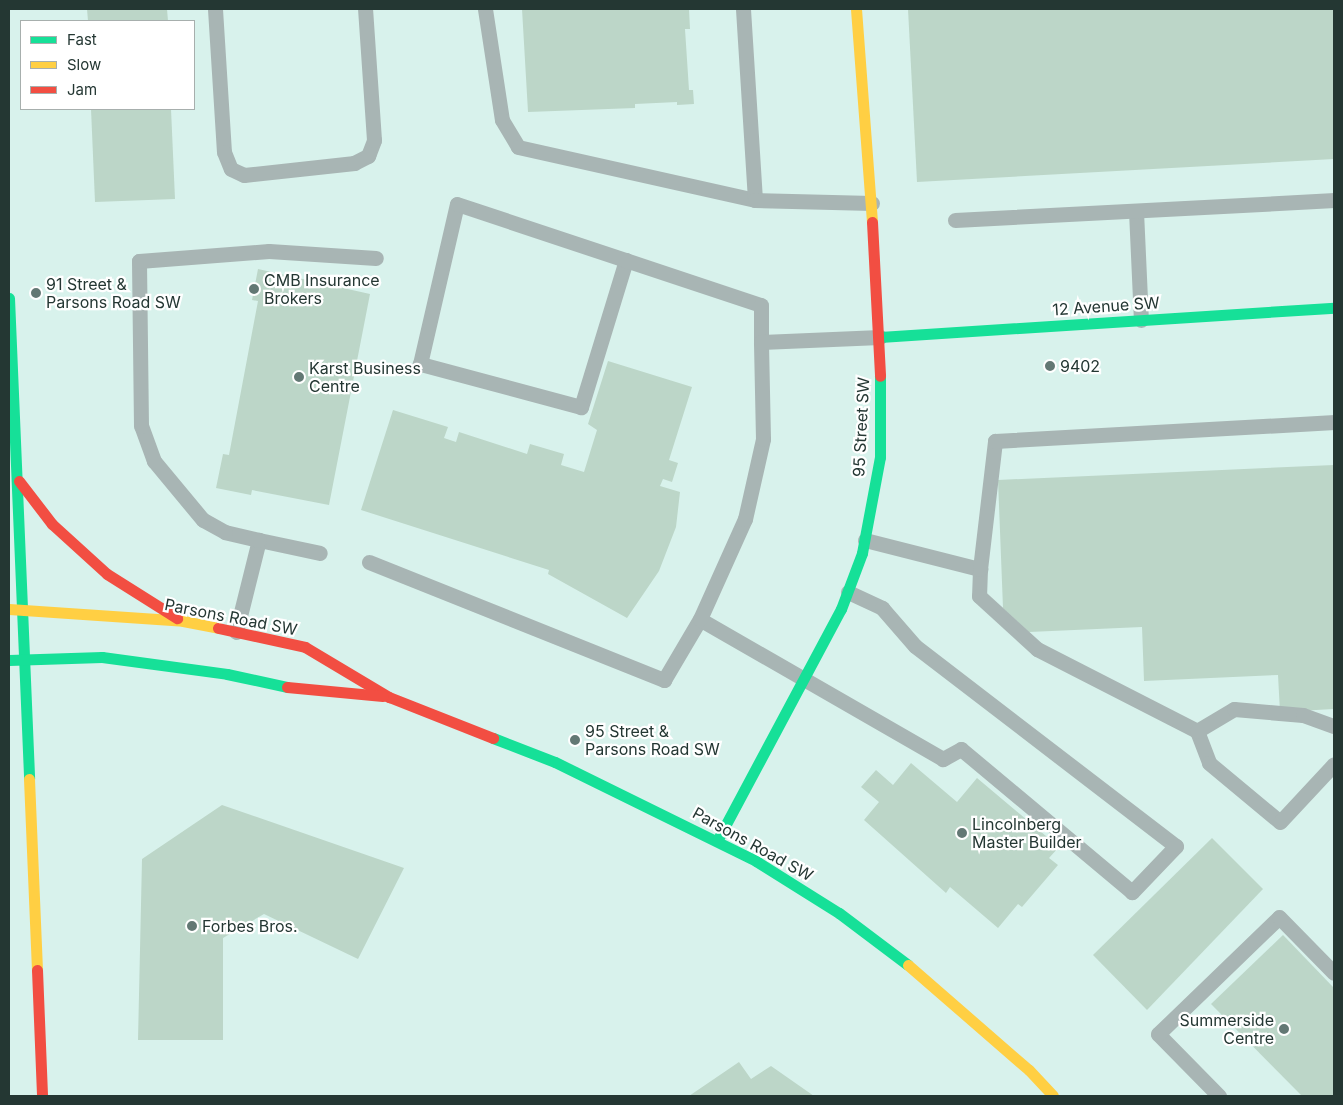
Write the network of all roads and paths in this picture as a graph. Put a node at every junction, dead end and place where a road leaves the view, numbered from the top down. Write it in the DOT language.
graph roads {
  1 [pos="215,9"];
  2 [pos="365,9"];
  3 [pos="485,9"];
  4 [pos="743,9"];
  5 [pos="856,9"];
  6 [pos="755,200"];
  7 [pos="1334,200"];
  8 [pos="872,203"];
  9 [pos="1136,212"];
  10 [pos="955,220"];
  11 [pos="376,258"];
  12 [pos="626,260"];
  13 [pos="9,298"];
  14 [pos="1334,308"];
  15 [pos="1141,320"];
  16 [pos="880,337"];
  17 [pos="761,342"];
  18 [pos="1334,422"];
  19 [pos="19,481"];
  20 [pos="258,540"];
  21 [pos="865,540"];
  22 [pos="320,553"];
  23 [pos="369,562"];
  24 [pos="980,569"];
  25 [pos="848,592"];
  26 [pos="24,609"];
  27 [pos="9,610"];
  28 [pos="700,618"];
  29 [pos="183,621"];
  30 [pos="236,632"];
  31 [pos="25,659"];
  32 [pos="9,660"];
  33 [pos="804,678"];
  34 [pos="389,697"];
  35 [pos="1334,726"];
  36 [pos="1197,731"];
  37 [pos="1334,764"];
  38 [pos="717,841"];
  39 [pos="1334,973"];
  40 [pos="42,1096"];
  41 [pos="1054,1096"];
  42 [pos="1218,1096"];
  1 -- 2 [label="lane"];
  3 -- 6 [label="lane"];
  4 -- 6 [label="lane"];
  5 -- 8 [label="main road, 95 Street SW"];
  6 -- 8 [label="lane"];
  7 -- 9 [label="lane"];
  8 -- 16 [label="main road, 95 Street SW"];
  9 -- 10 [label="lane"];
  9 -- 15 [label="lane"];
  11 -- 20 [label="lane"];
  12 -- 12 [label="lane"];
  12 -- 17 [label="lane"];
  13 -- 19 [label="main road"];
  14 -- 15 [label="main road, 12 Avenue SW"];
  15 -- 16 [label="main road, 12 Avenue SW"];
  16 -- 17 [label="lane"];
  16 -- 21 [label="main road, 95 Street SW"];
  17 -- 28 [label="lane"];
  18 -- 24 [label="lane"];
  19 -- 26 [label="main road"];
  19 -- 29 [label="main road"];
  20 -- 22 [label="lane"];
  20 -- 30 [label="lane"];
  21 -- 24 [label="lane"];
  21 -- 25 [label="main road, 95 Street SW"];
  23 -- 28 [label="lane"];
  24 -- 36 [label="lane"];
  25 -- 33 [label="main road, 95 Street SW"];
  25 -- 33 [label="lane"];
  26 -- 27 [label="main road, Parsons Road SW"];
  26 -- 29 [label="main road, Parsons Road SW"];
  26 -- 31 [label="main road"];
  28 -- 33 [label="lane"];
  29 -- 30 [label="main road, Parsons Road SW"];
  30 -- 34 [label="main road, Parsons Road SW"];
  31 -- 32 [label="main road, Parsons Road SW"];
  31 -- 34 [label="main road, Parsons Road SW"];
  31 -- 40 [label="main road"];
  33 -- 38 [label="main road, 95 Street SW"];
  34 -- 38 [label="main road, Parsons Road SW"];
  35 -- 36 [label="lane"];
  36 -- 37 [label="lane"];
  38 -- 41 [label="main road, Parsons Road SW"];
  39 -- 42 [label="lane"];
}
